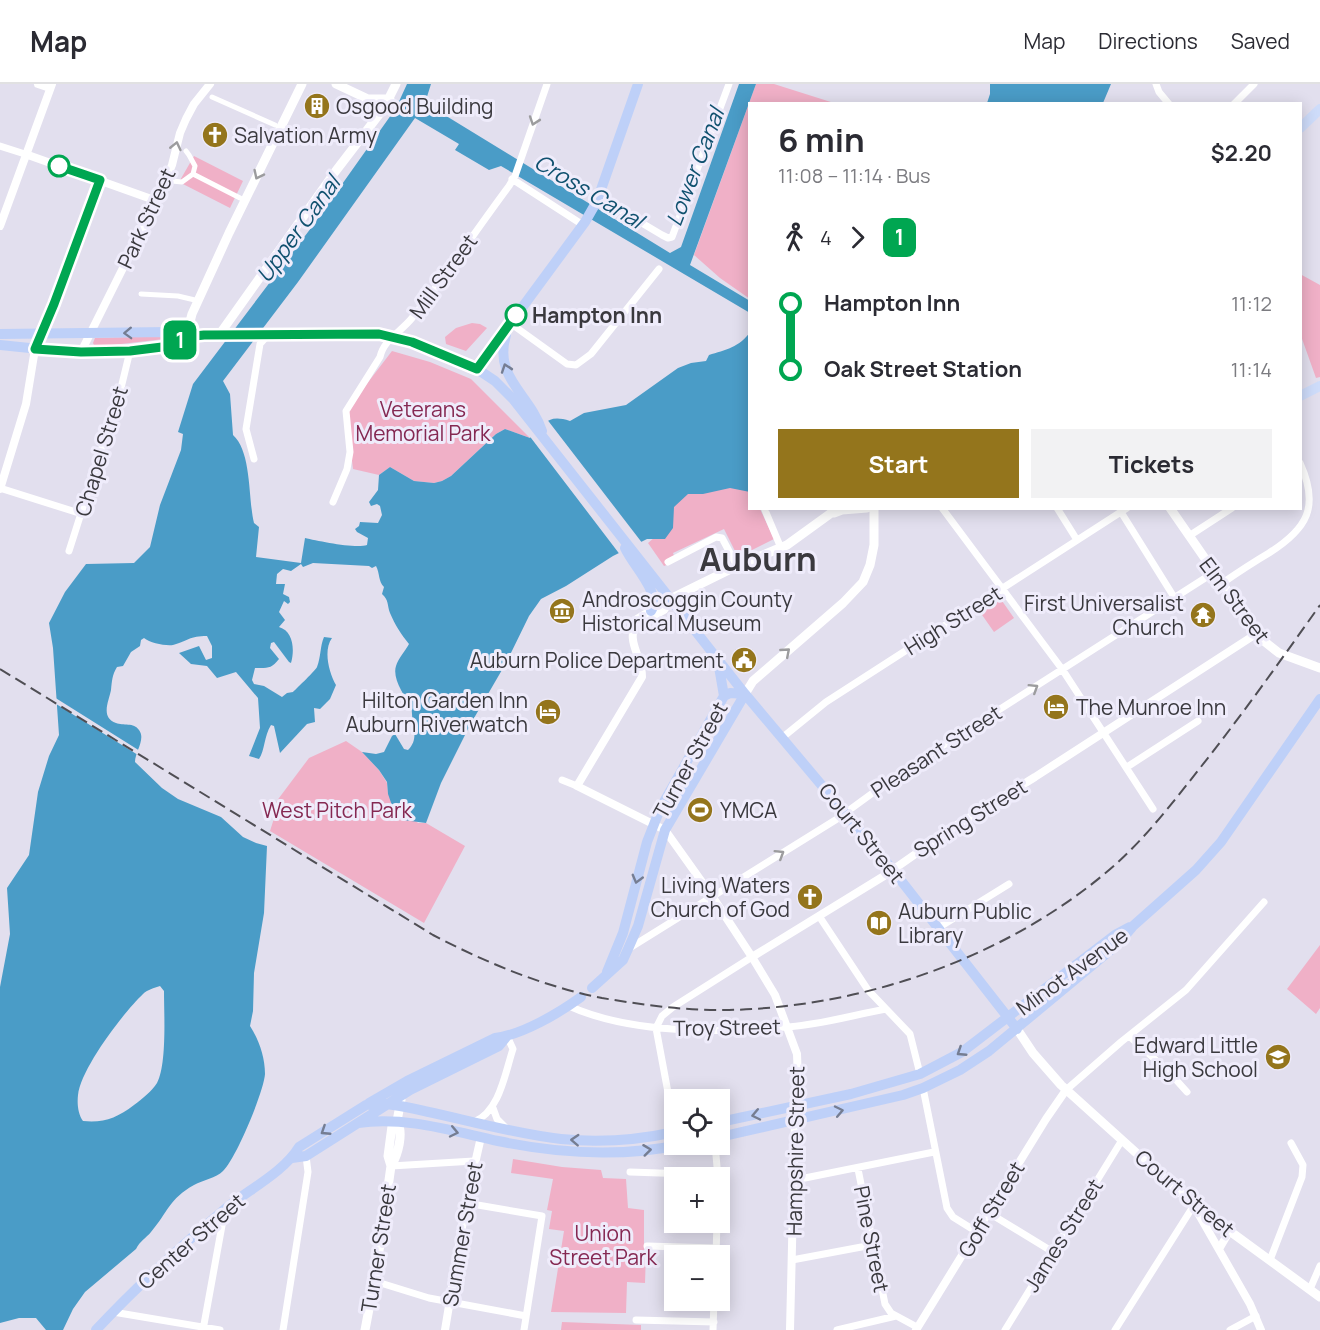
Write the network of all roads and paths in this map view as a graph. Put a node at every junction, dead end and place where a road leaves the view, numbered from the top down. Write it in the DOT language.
graph roads {
  1 [pos="38,84"];
  2 [pos="210,84"];
  3 [pos="302,84"];
  4 [pos="336,84"];
  5 [pos="396,84"];
  6 [pos="548,84"];
  7 [pos="638,84"];
  8 [pos="729,84"];
  9 [pos="1156,84"];
  10 [pos="1254,84"];
  11 [pos="51,86"];
  12 [pos="212,97"];
  13 [pos="390,99"];
  14 [pos="1167,102"];
  15 [pos="1236,102"];
  16 [pos="1320,109"];
  17 [pos="275,125"];
  18 [pos="1302,126"];
  19 [pos="0,146"];
  20 [pos="186,152"];
  21 [pos="27,155"];
  22 [pos="193,174"];
  23 [pos="514,178"];
  24 [pos="100,180"];
  25 [pos="172,181"];
  26 [pos="240,198"];
  27 [pos="598,199"];
  28 [pos="157,201"];
  29 [pos="584,223"];
  30 [pos="0,226"];
  31 [pos="659,269"];
  32 [pos="141,294"];
  33 [pos="199,301"];
  34 [pos="510,323"];
  35 [pos="91,333"];
  36 [pos="0,334"];
  37 [pos="43,334"];
  38 [pos="224,335"];
  39 [pos="265,335"];
  40 [pos="394,336"];
  41 [pos="186,337"];
  42 [pos="0,345"];
  43 [pos="35,349"];
  44 [pos="130,351"];
  45 [pos="81,352"];
  46 [pos="477,369"];
  47 [pos="1320,386"];
  48 [pos="1302,395"];
  49 [pos="527,410"];
  50 [pos="254,459"];
  51 [pos="1302,465"];
  52 [pos="0,488"];
  53 [pos="333,502"];
  54 [pos="766,510"];
  55 [pos="874,510"];
  56 [pos="944,510"];
  57 [pos="1058,510"];
  58 [pos="1124,510"];
  59 [pos="1171,510"];
  60 [pos="1229,510"];
  61 [pos="835,511"];
  62 [pos="82,514"];
  63 [pos="1189,536"];
  64 [pos="1077,540"];
  65 [pos="781,548"];
  66 [pos="69,551"];
  67 [pos="668,562"];
  68 [pos="638,563"];
  69 [pos="737,566"];
  70 [pos="1213,573"];
  71 [pos="1221,584"];
  72 [pos="1003,588"];
  73 [pos="1174,597"];
  74 [pos="672,598"];
  75 [pos="651,610"];
  76 [pos="634,624"];
  77 [pos="1256,634"];
  78 [pos="717,657"];
  79 [pos="1320,668"];
  80 [pos="1062,669"];
  81 [pos="745,693"];
  82 [pos="724,696"];
  83 [pos="1320,699"];
  84 [pos="1198,721"];
  85 [pos="1104,733"];
  86 [pos="783,737"];
  87 [pos="1127,767"];
  88 [pos="562,780"];
  89 [pos="577,786"];
  90 [pos="1153,808"];
  91 [pos="844,812"];
  92 [pos="653,826"];
  93 [pos="665,830"];
  94 [pos="892,869"];
  95 [pos="1009,884"];
  96 [pos="712,896"];
  97 [pos="1264,902"];
  98 [pos="819,916"];
  99 [pos="1133,926"];
  100 [pos="938,928"];
  101 [pos="628,949"];
  102 [pos="752,957"];
  103 [pos="605,975"];
  104 [pos="592,988"];
  105 [pos="581,997"];
  106 [pos="569,1006"];
  107 [pos="886,1009"];
  108 [pos="1008,1018"];
  109 [pos="788,1027"];
  110 [pos="656,1028"];
  111 [pos="1017,1029"];
  112 [pos="507,1036"];
  113 [pos="1129,1036"];
  114 [pos="920,1074"];
  115 [pos="405,1083"];
  116 [pos="667,1089"];
  117 [pos="922,1089"];
  118 [pos="1066,1089"];
  119 [pos="1186,1092"];
  120 [pos="401,1100"];
  121 [pos="388,1104"];
  122 [pos="799,1106"];
  123 [pos="361,1108"];
  124 [pos="493,1108"];
  125 [pos="730,1120"];
  126 [pos="795,1120"];
  127 [pos="397,1121"];
  128 [pos="473,1122"];
  129 [pos="358,1123"];
  130 [pos="508,1129"];
  131 [pos="664,1133"];
  132 [pos="730,1135"];
  133 [pos="481,1137"];
  134 [pos="1122,1140"];
  135 [pos="1291,1143"];
  136 [pos="664,1147"];
  137 [pos="934,1152"];
  138 [pos="306,1156"];
  139 [pos="292,1158"];
  140 [pos="474,1161"];
  141 [pos="391,1166"];
  142 [pos="858,1169"];
  143 [pos="630,1172"];
  144 [pos="664,1174"];
  145 [pos="795,1180"];
  146 [pos="466,1203"];
  147 [pos="1194,1205"];
  148 [pos="225,1209"];
  149 [pos="989,1213"];
  150 [pos="977,1232"];
  151 [pos="1229,1232"];
  152 [pos="872,1245"];
  153 [pos="647,1246"];
  154 [pos="664,1247"];
  155 [pos="1219,1249"];
  156 [pos="1053,1251"];
  157 [pos="792,1260"];
  158 [pos="1270,1260"];
  159 [pos="1320,1266"];
  160 [pos="374,1281"];
  161 [pos="1310,1289"];
  162 [pos="1320,1297"];
  163 [pos="450,1302"];
  164 [pos="714,1311"];
  165 [pos="113,1312"];
  166 [pos="526,1316"];
  167 [pos="896,1316"];
  168 [pos="1256,1316"];
  169 [pos="636,1320"];
  170 [pos="713,1326"];
  171 [pos="204,1329"];
  172 [pos="917,1329"];
  173 [pos="96,1330"];
  174 [pos="220,1330"];
  175 [pos="283,1330"];
  176 [pos="365,1330"];
  177 [pos="446,1330"];
  178 [pos="524,1330"];
  179 [pos="790,1330"];
  180 [pos="837,1330"];
  181 [pos="1005,1330"];
  182 [pos="1114,1330"];
  183 [pos="1230,1330"];
  184 [pos="1261,1330"];
  1 -- 11 [label="street"];
  28 -- 2 [label="street, Park Street, one-way"];
  3 -- 33 [label="main road, one-way"];
  4 -- 13 [label="main road"];
  5 -- 13 [label="main road"];
  6 -- 23 [label="street, Mill Street, one-way"];
  7 -- 27 [label="highway"];
  8 -- 27 [label="street"];
  9 -- 14 [label="street"];
  10 -- 15 [label="street"];
  11 -- 21 [label="street"];
  12 -- 17 [label="street"];
  13 -- 38 [label="main road"];
  16 -- 18 [label="main road"];
  19 -- 21 [label="street"];
  20 -- 22 [label="street"];
  21 -- 24 [label="street"];
  21 -- 30 [label="street"];
  22 -- 25 [label="street"];
  22 -- 26 [label="street"];
  23 -- 29 [label="street"];
  23 -- 40 [label="street, Mill Street"];
  24 -- 28 [label="street"];
  24 -- 37 [label="street"];
  27 -- 29 [label="highway"];
  28 -- 35 [label="street, Park Street"];
  29 -- 34 [label="highway"];
  31 -- 34 [label="street"];
  32 -- 33 [label="street"];
  33 -- 41 [label="main road"];
  34 -- 46 [label="highway"];
  49 -- 34 [label="highway, one-way"];
  35 -- 37 [label="highway"];
  41 -- 35 [label="highway, one-way"];
  35 -- 45 [label="street, Park Street"];
  36 -- 37 [label="highway"];
  37 -- 43 [label="street"];
  38 -- 39 [label="highway"];
  38 -- 41 [label="highway"];
  39 -- 40 [label="highway"];
  39 -- 50 [label="street"];
  40 -- 46 [label="highway"];
  40 -- 53 [label="street, Mill Street"];
  41 -- 44 [label="highway"];
  42 -- 43 [label="highway"];
  43 -- 45 [label="highway"];
  43 -- 52 [label="street"];
  44 -- 45 [label="highway"];
  44 -- 62 [label="street, Chapel Street"];
  46 -- 49 [label="highway"];
  47 -- 48 [label="main road"];
  49 -- 68 [label="highway, Court Street"];
  51 -- 71 [label="street"];
  52 -- 62 [label="street"];
  54 -- 65 [label="street"];
  81 -- 55 [label="main road, one-way"];
  56 -- 72 [label="street"];
  57 -- 64 [label="street"];
  58 -- 64 [label="street, High Street"];
  58 -- 73 [label="street"];
  59 -- 63 [label="main road, Elm Street"];
  60 -- 63 [label="street"];
  61 -- 65 [label="main road"];
  62 -- 66 [label="street, Chapel Street"];
  63 -- 70 [label="main road, Elm Street"];
  64 -- 72 [label="street, High Street"];
  65 -- 69 [label="main road"];
  67 -- 69 [label="street"];
  68 -- 74 [label="highway, Court Street"];
  68 -- 75 [label="highway"];
  69 -- 74 [label="main road"];
  70 -- 71 [label="main road, Elm Street"];
  70 -- 73 [label="street, Pleasant Street"];
  71 -- 77 [label="main road, Elm Street"];
  72 -- 80 [label="street"];
  72 -- 86 [label="street, High Street"];
  73 -- 80 [label="street, Pleasant Street"];
  74 -- 75 [label="street"];
  74 -- 76 [label="street"];
  74 -- 78 [label="highway, Court Street"];
  75 -- 76 [label="street"];
  76 -- 89 [label="street"];
  77 -- 79 [label="main road, Elm Street"];
  77 -- 85 [label="street, Spring Street"];
  78 -- 81 [label="highway, Court Street"];
  78 -- 82 [label="highway"];
  80 -- 85 [label="street"];
  91 -- 80 [label="street, Pleasant Street, one-way"];
  81 -- 82 [label="highway, Turner Street"];
  81 -- 86 [label="highway, Court Street"];
  81 -- 93 [label="highway, Turner Street"];
  82 -- 92 [label="highway, Turner Street"];
  83 -- 99 [label="highway"];
  84 -- 87 [label="street"];
  85 -- 87 [label="street"];
  85 -- 94 [label="street, Spring Street"];
  86 -- 91 [label="highway, Court Street"];
  87 -- 90 [label="street"];
  88 -- 89 [label="street"];
  89 -- 92 [label="street"];
  91 -- 94 [label="highway, Court Street"];
  96 -- 91 [label="street, Pleasant Street, one-way"];
  92 -- 93 [label="street"];
  92 -- 103 [label="highway, Turner Street, one-way"];
  93 -- 96 [label="street, Hampshire Street"];
  93 -- 101 [label="highway, Turner Street"];
  94 -- 98 [label="street, Spring Street"];
  94 -- 100 [label="highway, Court Street"];
  95 -- 100 [label="street"];
  96 -- 101 [label="street, Pleasant Street"];
  96 -- 102 [label="street, Hampshire Street"];
  97 -- 113 [label="street"];
  98 -- 102 [label="street, Spring Street"];
  98 -- 107 [label="street"];
  99 -- 108 [label="highway, Minot Avenue"];
  99 -- 111 [label="highway, Minot Avenue"];
  100 -- 108 [label="highway, Court Street"];
  101 -- 103 [label="highway, Turner Street"];
  102 -- 109 [label="street, Hampshire Street"];
  102 -- 110 [label="street, Spring Street"];
  103 -- 104 [label="highway, Turner Street"];
  105 -- 106 [label="highway"];
  106 -- 110 [label="street, Troy Street"];
  106 -- 112 [label="highway"];
  107 -- 109 [label="street, Troy Street"];
  107 -- 114 [label="street"];
  108 -- 111 [label="highway, Court Street"];
  108 -- 114 [label="highway, Minot Avenue, one-way"];
  109 -- 110 [label="street, Troy Street"];
  109 -- 122 [label="street, Hampshire Street"];
  110 -- 116 [label="street"];
  111 -- 117 [label="highway, Minot Avenue"];
  111 -- 118 [label="main road, Court Street"];
  112 -- 115 [label="highway"];
  112 -- 120 [label="highway"];
  112 -- 124 [label="street"];
  113 -- 118 [label="street"];
  113 -- 119 [label="street"];
  114 -- 122 [label="highway, Minot Avenue"];
  115 -- 120 [label="main road, Turner Street"];
  115 -- 123 [label="highway"];
  126 -- 117 [label="highway, Minot Avenue, one-way"];
  117 -- 137 [label="street"];
  118 -- 134 [label="main road, Court Street"];
  118 -- 149 [label="street, Goff Street"];
  120 -- 121 [label="highway, Center Street"];
  120 -- 127 [label="main road, Turner Street"];
  120 -- 128 [label="highway, Center Street"];
  121 -- 123 [label="highway, Center Street"];
  121 -- 129 [label="highway"];
  122 -- 125 [label="highway, Minot Avenue, one-way"];
  122 -- 126 [label="street, Hampshire Street"];
  123 -- 139 [label="highway, Center Street, one-way"];
  124 -- 128 [label="street"];
  124 -- 130 [label="street"];
  126 -- 132 [label="highway, Minot Avenue"];
  126 -- 145 [label="street, Hampshire Street"];
  127 -- 129 [label="highway, Center Street"];
  127 -- 133 [label="highway, Center Street, one-way"];
  127 -- 141 [label="main road, Turner Street"];
  128 -- 130 [label="highway, Center Street"];
  129 -- 138 [label="highway, Center Street"];
  131 -- 130 [label="highway, Center Street, one-way"];
  133 -- 136 [label="highway, Center Street, one-way"];
  133 -- 140 [label="street, Summer Street"];
  134 -- 147 [label="main road, Court Street"];
  134 -- 156 [label="street, James Street"];
  135 -- 158 [label="street"];
  137 -- 142 [label="street"];
  137 -- 150 [label="street"];
  138 -- 139 [label="highway, Center Street"];
  138 -- 175 [label="street"];
  139 -- 148 [label="highway, Center Street"];
  140 -- 141 [label="street"];
  140 -- 146 [label="street, Summer Street"];
  141 -- 160 [label="main road, Turner Street"];
  142 -- 145 [label="street"];
  142 -- 152 [label="street, Pine Street"];
  143 -- 144 [label="street"];
  145 -- 157 [label="street, Hampshire Street"];
  146 -- 163 [label="street, Summer Street"];
  146 -- 166 [label="street"];
  147 -- 151 [label="main road, Court Street"];
  147 -- 155 [label="street"];
  147 -- 182 [label="street"];
  148 -- 165 [label="highway, Center Street"];
  148 -- 171 [label="street"];
  149 -- 150 [label="street, Goff Street"];
  149 -- 156 [label="street"];
  150 -- 172 [label="street, Goff Street"];
  151 -- 155 [label="street"];
  151 -- 158 [label="main road, Court Street"];
  152 -- 157 [label="street"];
  152 -- 167 [label="street, Pine Street"];
  153 -- 154 [label="street"];
  155 -- 168 [label="street"];
  156 -- 181 [label="street, James Street"];
  157 -- 179 [label="street, Hampshire Street"];
  158 -- 161 [label="main road, Court Street"];
  159 -- 161 [label="street"];
  160 -- 163 [label="street"];
  160 -- 176 [label="main road, Turner Street"];
  161 -- 162 [label="main road, Court Street"];
  163 -- 166 [label="street"];
  163 -- 177 [label="street, Summer Street"];
  164 -- 170 [label="street"];
  165 -- 171 [label="street"];
  165 -- 173 [label="highway, Center Street"];
  166 -- 178 [label="street"];
  167 -- 172 [label="street, Pine Street"];
  167 -- 180 [label="street"];
  168 -- 183 [label="street"];
  168 -- 184 [label="street"];
  169 -- 170 [label="street"];
  171 -- 174 [label="street"];
}
